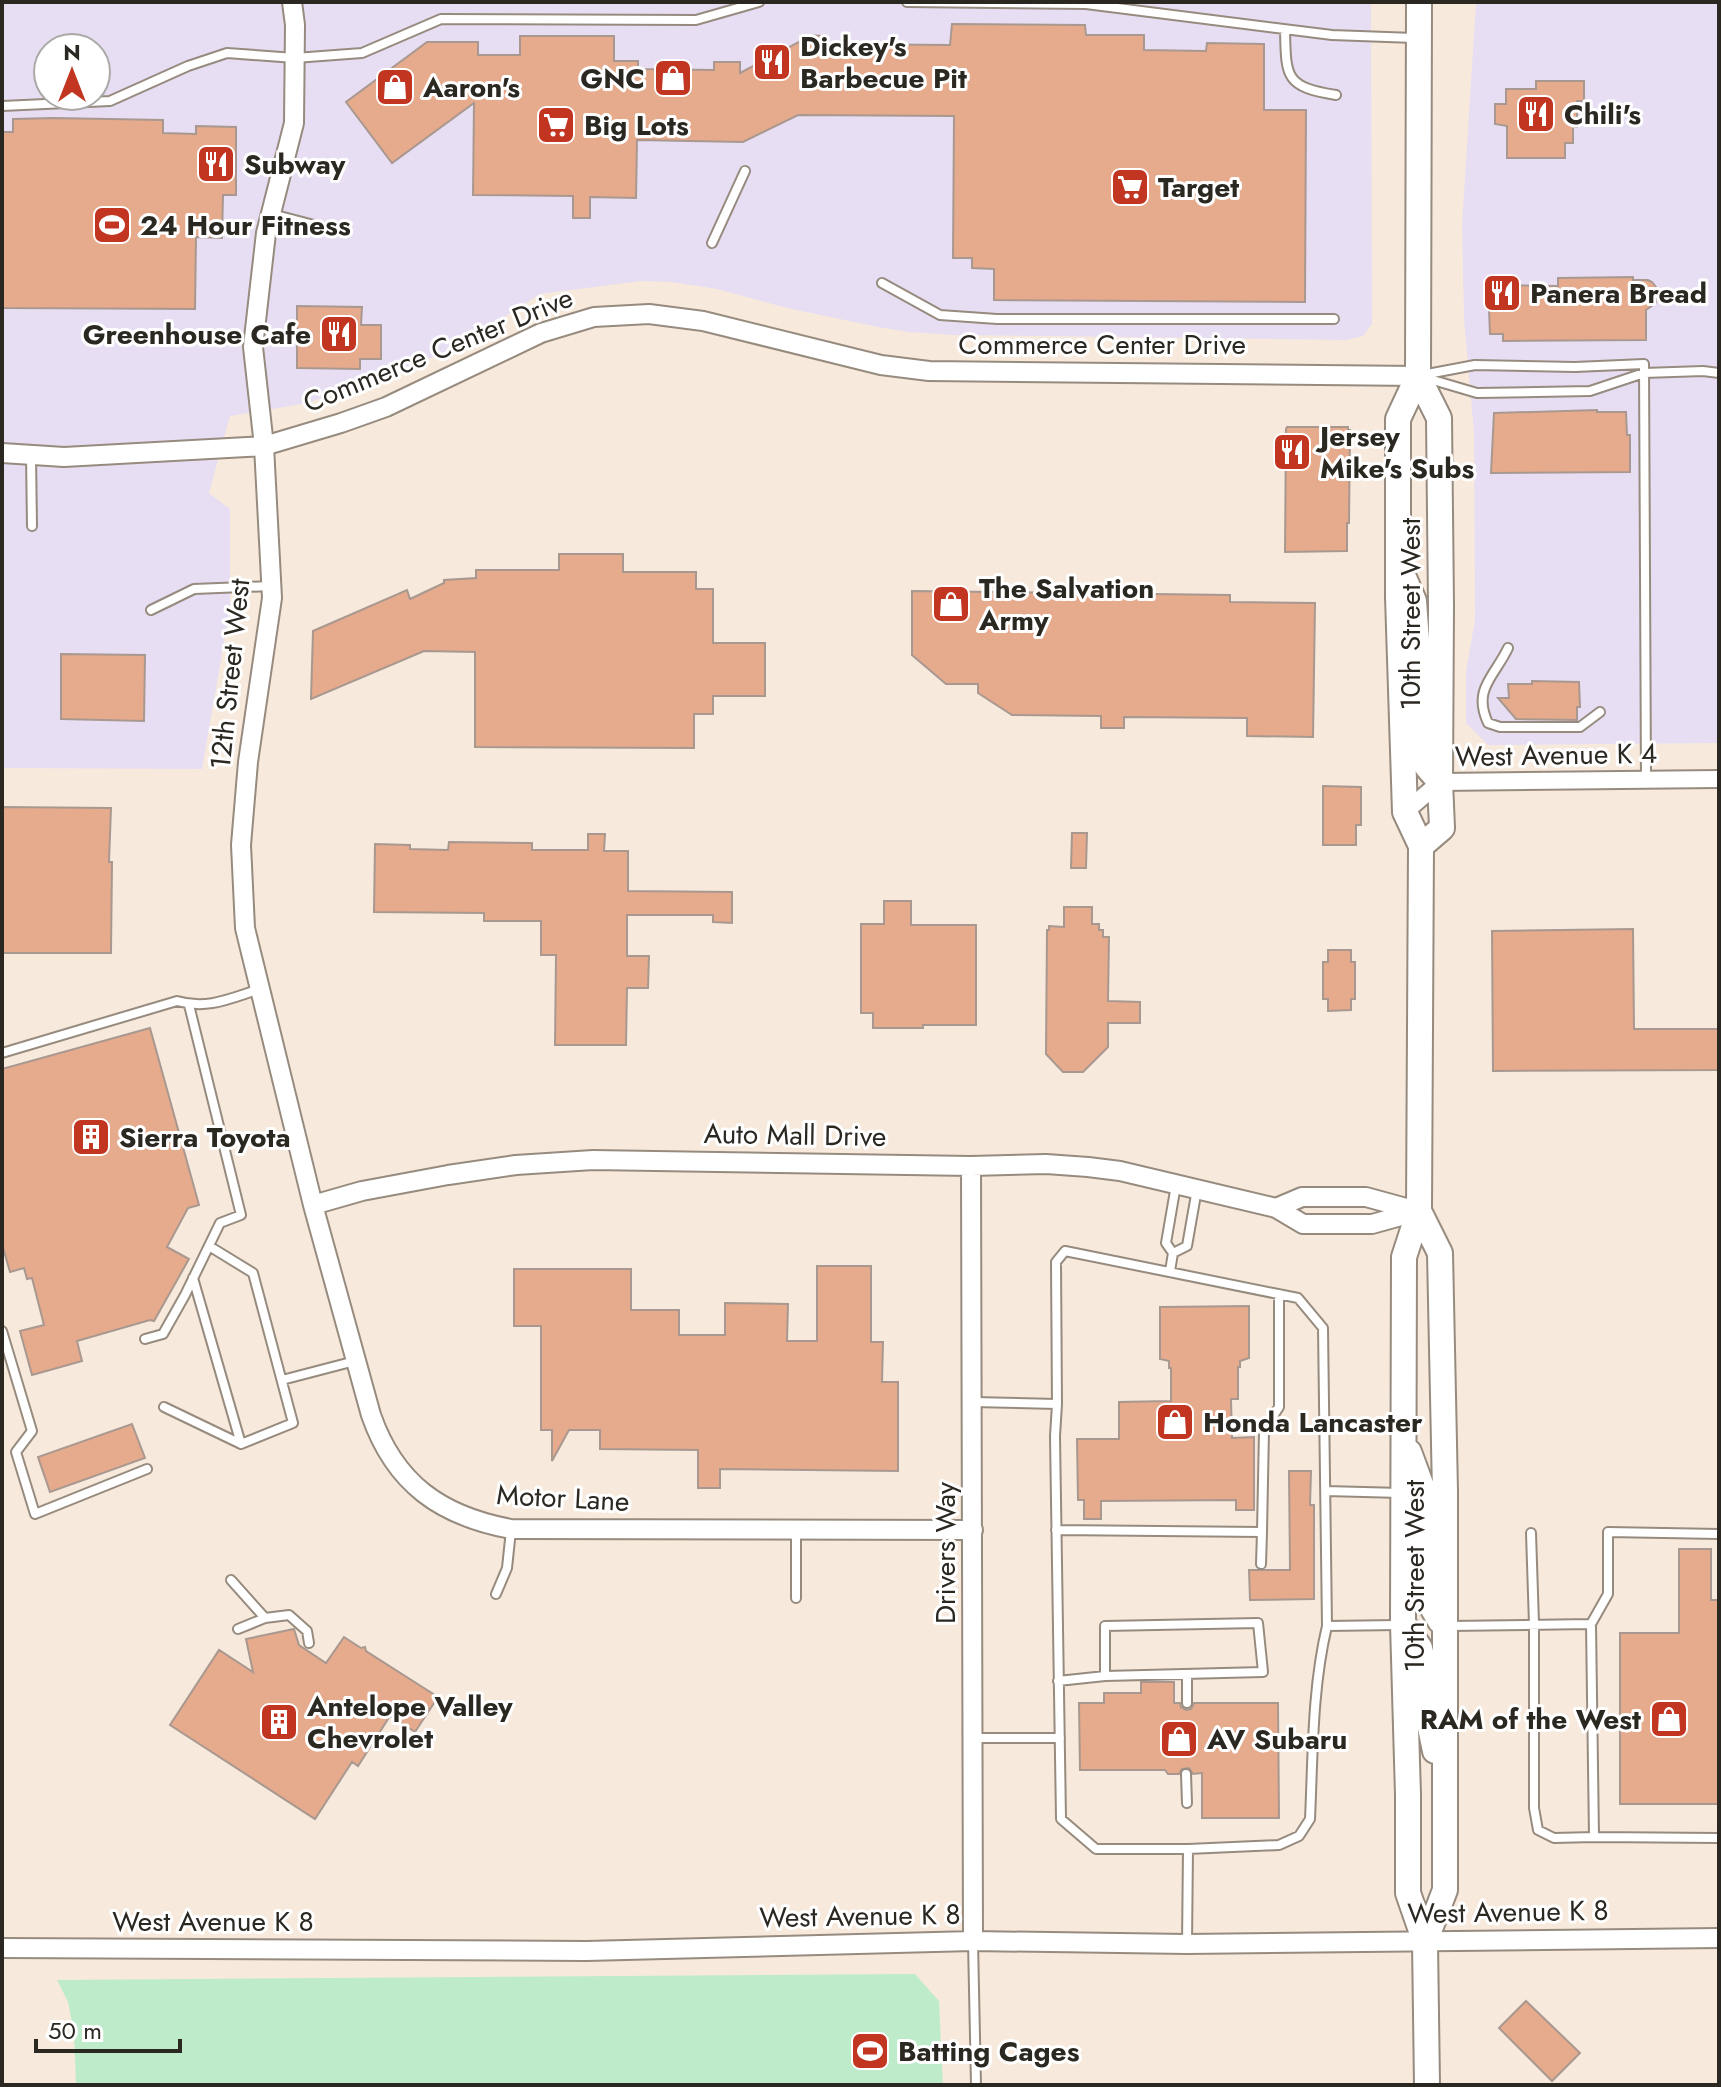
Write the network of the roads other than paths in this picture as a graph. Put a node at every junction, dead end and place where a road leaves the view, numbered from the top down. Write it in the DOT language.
graph roads {
  1 [pos="292,2"];
  2 [pos="759,2"];
  3 [pos="907,2"];
  4 [pos="1419,2"];
  5 [pos="1285,30"];
  6 [pos="1419,38"];
  7 [pos="295,58"];
  8 [pos="1336,95"];
  9 [pos="2,106"];
  10 [pos="745,171"];
  11 [pos="271,214"];
  12 [pos="337,231"];
  13 [pos="712,243"];
  14 [pos="882,283"];
  15 [pos="1334,319"];
  16 [pos="1644,373"];
  17 [pos="1719,373"];
  18 [pos="1418,376"];
  19 [pos="264,446"];
  20 [pos="2,453"];
  21 [pos="31,455"];
  22 [pos="32,526"];
  23 [pos="1397,562"];
  24 [pos="271,586"];
  25 [pos="151,610"];
  26 [pos="1508,648"];
  27 [pos="1600,712"];
  28 [pos="1719,779"];
  29 [pos="1646,780"];
  30 [pos="1440,782"];
  31 [pos="1405,812"];
  32 [pos="1421,846"];
  33 [pos="261,989"];
  34 [pos="189,1005"];
  35 [pos="2,1053"];
  36 [pos="971,1166"];
  37 [pos="1176,1184"];
  38 [pos="1197,1189"];
  39 [pos="313,1205"];
  40 [pos="1276,1208"];
  41 [pos="1419,1211"];
  42 [pos="209,1246"];
  43 [pos="1173,1253"];
  44 [pos="1170,1271"];
  45 [pos="193,1278"];
  46 [pos="1279,1294"];
  47 [pos="2,1331"];
  48 [pos="145,1339"];
  49 [pos="356,1361"];
  50 [pos="282,1380"];
  51 [pos="972,1402"];
  52 [pos="1057,1404"];
  53 [pos="164,1407"];
  54 [pos="1404,1438"];
  55 [pos="241,1444"];
  56 [pos="147,1469"];
  57 [pos="1326,1491"];
  58 [pos="1404,1493"];
  59 [pos="511,1529"];
  60 [pos="796,1530"];
  61 [pos="973,1530"];
  62 [pos="1056,1530"];
  63 [pos="1262,1532"];
  64 [pos="1531,1533"];
  65 [pos="1719,1534"];
  66 [pos="1261,1564"];
  67 [pos="231,1580"];
  68 [pos="496,1594"];
  69 [pos="796,1598"];
  70 [pos="265,1618"];
  71 [pos="1403,1624"];
  72 [pos="1534,1624"];
  73 [pos="1591,1624"];
  74 [pos="1327,1626"];
  75 [pos="1444,1626"];
  76 [pos="238,1629"];
  77 [pos="309,1643"];
  78 [pos="1187,1674"];
  79 [pos="1105,1676"];
  80 [pos="1058,1681"];
  81 [pos="1187,1703"];
  82 [pos="973,1738"];
  83 [pos="1060,1738"];
  84 [pos="1186,1774"];
  85 [pos="1187,1803"];
  86 [pos="1446,1804"];
  87 [pos="1594,1837"];
  88 [pos="1719,1838"];
  89 [pos="1188,1849"];
  90 [pos="1719,1938"];
  91 [pos="973,1941"];
  92 [pos="1425,1942"];
  93 [pos="1187,1944"];
  94 [pos="2,1948"];
  95 [pos="976,2085"];
  96 [pos="1427,2085"];
  1 -- 7 [label="street, 12th Street West"];
  2 -- 7 [label="lane"];
  3 -- 5 [label="lane"];
  4 -- 6 [label="main road, 10th Street West"];
  5 -- 6 [label="lane"];
  5 -- 8 [label="lane"];
  6 -- 18 [label="main road, 10th Street West"];
  7 -- 9 [label="lane"];
  7 -- 11 [label="street, 12th Street West"];
  10 -- 13 [label="lane"];
  11 -- 12 [label="lane"];
  11 -- 19 [label="street, 12th Street West"];
  14 -- 15 [label="lane"];
  16 -- 17 [label="lane"];
  16 -- 18 [label="lane, Commerce Center Drive"];
  16 -- 18 [label="lane, Commerce Center Drive"];
  16 -- 29 [label="lane"];
  18 -- 19 [label="street, Commerce Center Drive"];
  18 -- 23 [label="main road, 10th Street West"];
  18 -- 30 [label="main road, 10th Street West"];
  19 -- 21 [label="street, Commerce Center Drive"];
  19 -- 24 [label="street, 12th Street West"];
  20 -- 21 [label="street, Commerce Center Drive"];
  21 -- 22 [label="lane"];
  23 -- 30 [label="main road"];
  23 -- 31 [label="main road, 10th Street West"];
  24 -- 25 [label="lane"];
  24 -- 33 [label="street, 12th Street West"];
  26 -- 27 [label="lane"];
  28 -- 29 [label="street, West Avenue K 4"];
  29 -- 30 [label="street, West Avenue K 4"];
  30 -- 31 [label="street, West Avenue K 4"];
  30 -- 32 [label="main road, 10th Street West"];
  31 -- 32 [label="main road, 10th Street West"];
  32 -- 41 [label="main road, 10th Street West"];
  33 -- 34 [label="lane"];
  33 -- 39 [label="street, 12th Street West"];
  34 -- 35 [label="lane"];
  34 -- 42 [label="lane"];
  36 -- 37 [label="street, Auto Mall Drive"];
  36 -- 39 [label="street, Auto Mall Drive"];
  36 -- 51 [label="street, Drivers Way"];
  37 -- 38 [label="street, Auto Mall Drive"];
  37 -- 43 [label="lane"];
  38 -- 40 [label="street, Auto Mall Drive"];
  38 -- 43 [label="lane"];
  39 -- 49 [label="street, Motor Lane"];
  40 -- 41 [label="street, Auto Mall Drive"];
  40 -- 41 [label="street, Auto Mall Drive"];
  41 -- 54 [label="main road, 10th Street West"];
  41 -- 75 [label="main road, 10th Street West"];
  42 -- 45 [label="lane"];
  42 -- 50 [label="lane"];
  43 -- 44 [label="lane"];
  44 -- 46 [label="lane"];
  44 -- 52 [label="lane"];
  45 -- 48 [label="lane"];
  45 -- 55 [label="lane"];
  46 -- 57 [label="lane"];
  46 -- 63 [label="lane"];
  47 -- 56 [label="lane"];
  49 -- 50 [label="lane"];
  49 -- 59 [label="street, Motor Lane"];
  50 -- 55 [label="lane"];
  51 -- 52 [label="lane"];
  51 -- 61 [label="street, Drivers Way"];
  52 -- 62 [label="lane"];
  53 -- 55 [label="lane"];
  54 -- 58 [label="main road, 10th Street West"];
  54 -- 75 [label="main road"];
  57 -- 58 [label="lane"];
  57 -- 74 [label="lane"];
  58 -- 71 [label="main road, 10th Street West"];
  59 -- 60 [label="street, Motor Lane"];
  59 -- 68 [label="lane"];
  60 -- 61 [label="street, Motor Lane"];
  60 -- 69 [label="lane"];
  61 -- 82 [label="street, Drivers Way"];
  62 -- 63 [label="lane"];
  62 -- 80 [label="lane"];
  63 -- 66 [label="lane"];
  64 -- 72 [label="lane"];
  65 -- 73 [label="lane"];
  67 -- 70 [label="lane"];
  70 -- 76 [label="lane"];
  70 -- 77 [label="lane"];
  71 -- 74 [label="lane"];
  71 -- 86 [label="main road"];
  71 -- 92 [label="main road, 10th Street West"];
  72 -- 73 [label="lane"];
  72 -- 75 [label="lane"];
  72 -- 87 [label="lane"];
  73 -- 87 [label="lane"];
  74 -- 89 [label="lane"];
  75 -- 86 [label="main road, 10th Street West"];
  78 -- 79 [label="lane"];
  78 -- 79 [label="lane"];
  78 -- 81 [label="lane"];
  79 -- 80 [label="lane"];
  80 -- 83 [label="lane"];
  82 -- 83 [label="lane"];
  82 -- 91 [label="street, Drivers Way"];
  83 -- 89 [label="lane"];
  84 -- 85 [label="lane"];
  86 -- 92 [label="main road, 10th Street West"];
  87 -- 88 [label="lane"];
  89 -- 93 [label="lane"];
  90 -- 92 [label="street, West Avenue K 8"];
  91 -- 93 [label="street, West Avenue K 8"];
  91 -- 94 [label="street, West Avenue K 8"];
  91 -- 95 [label="lane"];
  92 -- 93 [label="street, West Avenue K 8"];
  92 -- 96 [label="main road, 10th Street West"];
}
